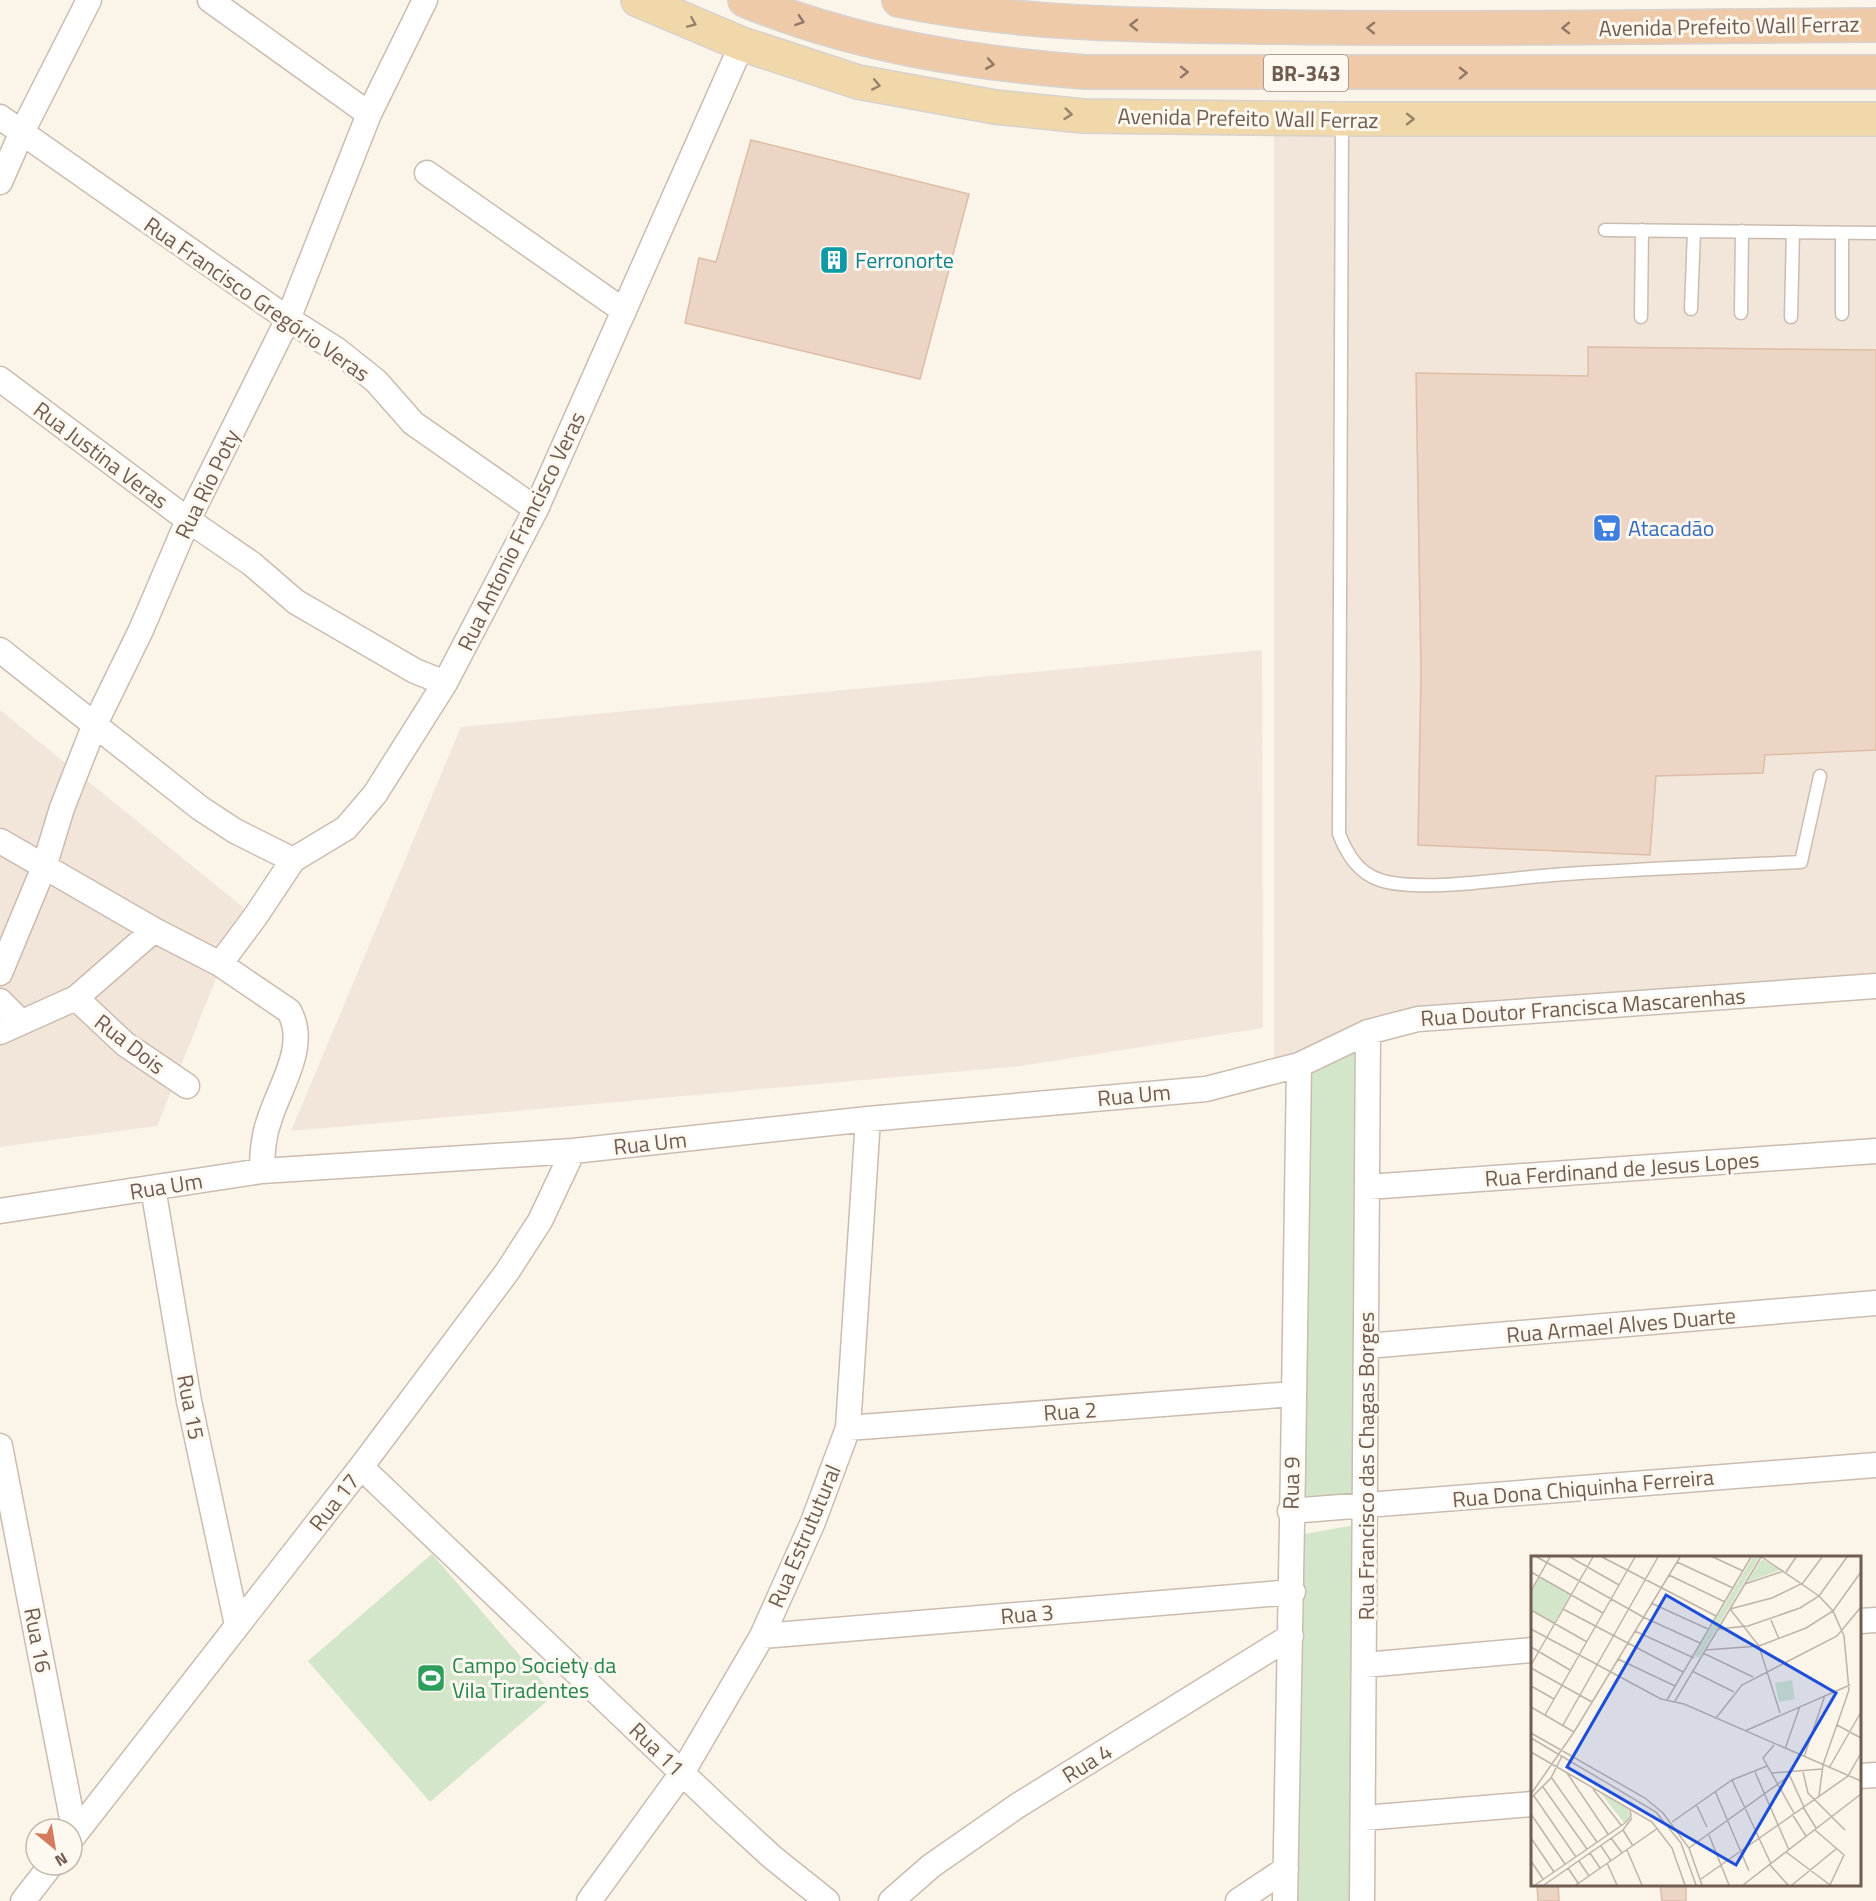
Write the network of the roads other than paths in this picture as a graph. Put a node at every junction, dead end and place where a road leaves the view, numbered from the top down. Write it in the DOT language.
graph roads {
  1 [pos="89,0"];
  2 [pos="210,0"];
  3 [pos="426,0"];
  4 [pos="638,0"];
  5 [pos="745,0"];
  6 [pos="899,0"];
  7 [pos="1876,25"];
  8 [pos="742,44"];
  9 [pos="1876,72"];
  10 [pos="369,114"];
  11 [pos="0,117"];
  12 [pos="1342,119"];
  13 [pos="1876,119"];
  14 [pos="21,134"];
  15 [pos="427,173"];
  16 [pos="0,182"];
  17 [pos="1605,230"];
  18 [pos="1642,230"];
  19 [pos="1694,231"];
  20 [pos="1742,231"];
  21 [pos="1793,232"];
  22 [pos="1842,233"];
  23 [pos="1876,233"];
  24 [pos="1691,309"];
  25 [pos="624,311"];
  26 [pos="1741,313"];
  27 [pos="1842,314"];
  28 [pos="1641,317"];
  29 [pos="1791,317"];
  30 [pos="288,319"];
  31 [pos="0,379"];
  32 [pos="536,509"];
  33 [pos="188,520"];
  34 [pos="0,650"];
  35 [pos="445,683"];
  36 [pos="95,723"];
  37 [pos="1820,776"];
  38 [pos="0,841"];
  39 [pos="293,860"];
  40 [pos="44,867"];
  41 [pos="154,930"];
  42 [pos="220,964"];
  43 [pos="0,973"];
  44 [pos="1876,986"];
  45 [pos="76,998"];
  46 [pos="0,1000"];
  47 [pos="10,1027"];
  48 [pos="1368,1032"];
  49 [pos="1299,1065"];
  50 [pos="187,1086"];
  51 [pos="868,1119"];
  52 [pos="573,1151"];
  53 [pos="1876,1151"];
  54 [pos="262,1171"];
  55 [pos="1368,1187"];
  56 [pos="153,1188"];
  57 [pos="0,1211"];
  58 [pos="1876,1303"];
  59 [pos="1367,1346"];
  60 [pos="1293,1394"];
  61 [pos="848,1428"];
  62 [pos="0,1446"];
  63 [pos="1876,1465"];
  64 [pos="361,1467"];
  65 [pos="1366,1506"];
  66 [pos="1290,1511"];
  67 [pos="1293,1592"];
  68 [pos="1876,1620"];
  69 [pos="1861,1621"];
  70 [pos="237,1625"];
  71 [pos="762,1636"];
  72 [pos="1291,1636"];
  73 [pos="1531,1650"];
  74 [pos="1365,1665"];
  75 [pos="682,1773"];
  76 [pos="1876,1774"];
  77 [pos="1861,1776"];
  78 [pos="1531,1804"];
  79 [pos="70,1817"];
  80 [pos="1364,1818"];
  81 [pos="84,1823"];
  82 [pos="1286,1869"];
  83 [pos="42,1877"];
  84 [pos="23,1901"];
  85 [pos="589,1901"];
  86 [pos="827,1901"];
  87 [pos="891,1901"];
  88 [pos="1238,1901"];
  89 [pos="1285,1901"];
  90 [pos="1362,1901"];
  1 -- 14 [label="street"];
  2 -- 10 [label="street"];
  3 -- 10 [label="street, Rua Rio Poty"];
  4 -- 8 [label="main road, Avenida Prefeito Wall Ferraz, one-way"];
  5 -- 9 [label="highway, Avenida Prefeito Wall Ferraz / BR-343, one-way"];
  7 -- 6 [label="highway, Avenida Prefeito Wall Ferraz / BR-343, one-way"];
  8 -- 12 [label="main road, Avenida Prefeito Wall Ferraz, one-way"];
  8 -- 25 [label="street, Rua Antonio Francisco Veras"];
  10 -- 30 [label="street, Rua Rio Poty"];
  11 -- 14 [label="street, Rua Francisco Gregório Veras"];
  12 -- 13 [label="main road, Avenida Prefeito Wall Ferraz, one-way"];
  12 -- 37 [label="lane"];
  14 -- 16 [label="street"];
  14 -- 30 [label="street, Rua Francisco Gregório Veras"];
  15 -- 25 [label="street"];
  17 -- 18 [label="lane"];
  18 -- 19 [label="lane"];
  18 -- 28 [label="lane"];
  19 -- 20 [label="lane"];
  19 -- 24 [label="lane"];
  20 -- 21 [label="lane"];
  20 -- 26 [label="lane"];
  21 -- 22 [label="lane"];
  21 -- 29 [label="lane"];
  22 -- 23 [label="lane"];
  22 -- 27 [label="lane"];
  25 -- 32 [label="street, Rua Antonio Francisco Veras"];
  30 -- 32 [label="street, Rua Francisco Gregório Veras"];
  30 -- 33 [label="street, Rua Rio Poty"];
  31 -- 33 [label="street, Rua Justina Veras"];
  32 -- 35 [label="street, Rua Antonio Francisco Veras"];
  33 -- 35 [label="street, Rua Justina Veras"];
  33 -- 36 [label="street, Rua Rio Poty"];
  34 -- 36 [label="street"];
  35 -- 39 [label="street, Rua Antonio Francisco Veras"];
  36 -- 39 [label="street"];
  36 -- 40 [label="street, Rua Rio Poty"];
  38 -- 40 [label="street"];
  39 -- 42 [label="street, Rua Antonio Francisco Veras"];
  40 -- 41 [label="street"];
  40 -- 43 [label="street, Rua Rio Poty"];
  41 -- 42 [label="street"];
  41 -- 45 [label="street"];
  42 -- 54 [label="street"];
  44 -- 48 [label="street, Rua Doutor Francisca Mascarenhas"];
  45 -- 47 [label="street"];
  45 -- 50 [label="street, Rua Dois"];
  46 -- 47 [label="street"];
  48 -- 49 [label="street, Rua Doutor Francisca Mascarenhas"];
  48 -- 55 [label="street, Rua Francisco das Chagas Borges"];
  49 -- 51 [label="street, Rua Um"];
  49 -- 60 [label="street, Rua 9"];
  51 -- 52 [label="street, Rua Um"];
  51 -- 61 [label="street, Rua Estrututural"];
  52 -- 54 [label="street, Rua Um"];
  52 -- 64 [label="street, Rua 17"];
  53 -- 55 [label="street, Rua Ferdinand de Jesus Lopes"];
  54 -- 56 [label="street, Rua Um"];
  55 -- 59 [label="street, Rua Francisco das Chagas Borges"];
  56 -- 57 [label="street, Rua Um"];
  56 -- 70 [label="street, Rua 15"];
  58 -- 59 [label="street, Rua Armael Alves Duarte"];
  59 -- 65 [label="street, Rua Francisco das Chagas Borges"];
  60 -- 61 [label="street, Rua 2"];
  60 -- 66 [label="street, Rua 9"];
  61 -- 71 [label="street, Rua Estrututural"];
  62 -- 79 [label="street, Rua 16"];
  63 -- 65 [label="street, Rua Dona Chiquinha Ferreira"];
  64 -- 70 [label="street, Rua 17"];
  64 -- 75 [label="street, Rua 11"];
  65 -- 66 [label="street, Rua Dona Chiquinha Ferreira"];
  65 -- 74 [label="street, Rua Francisco das Chagas Borges"];
  66 -- 67 [label="street, Rua 9"];
  67 -- 71 [label="street, Rua 3"];
  67 -- 72 [label="street, Rua 9"];
  68 -- 69 [label="street"];
  70 -- 81 [label="street, Rua 17"];
  71 -- 75 [label="street, Rua Estrututural"];
  72 -- 82 [label="street, Rua 9"];
  72 -- 87 [label="street, Rua 4"];
  73 -- 74 [label="street"];
  74 -- 80 [label="street, Rua Francisco das Chagas Borges"];
  75 -- 85 [label="street, Rua Estrututural"];
  75 -- 86 [label="street, Rua 11"];
  76 -- 77 [label="street"];
  78 -- 80 [label="street"];
  80 -- 90 [label="street, Rua Francisco das Chagas Borges"];
  82 -- 88 [label="street"];
  82 -- 89 [label="street, Rua 9"];
  83 -- 84 [label="street"];
}
